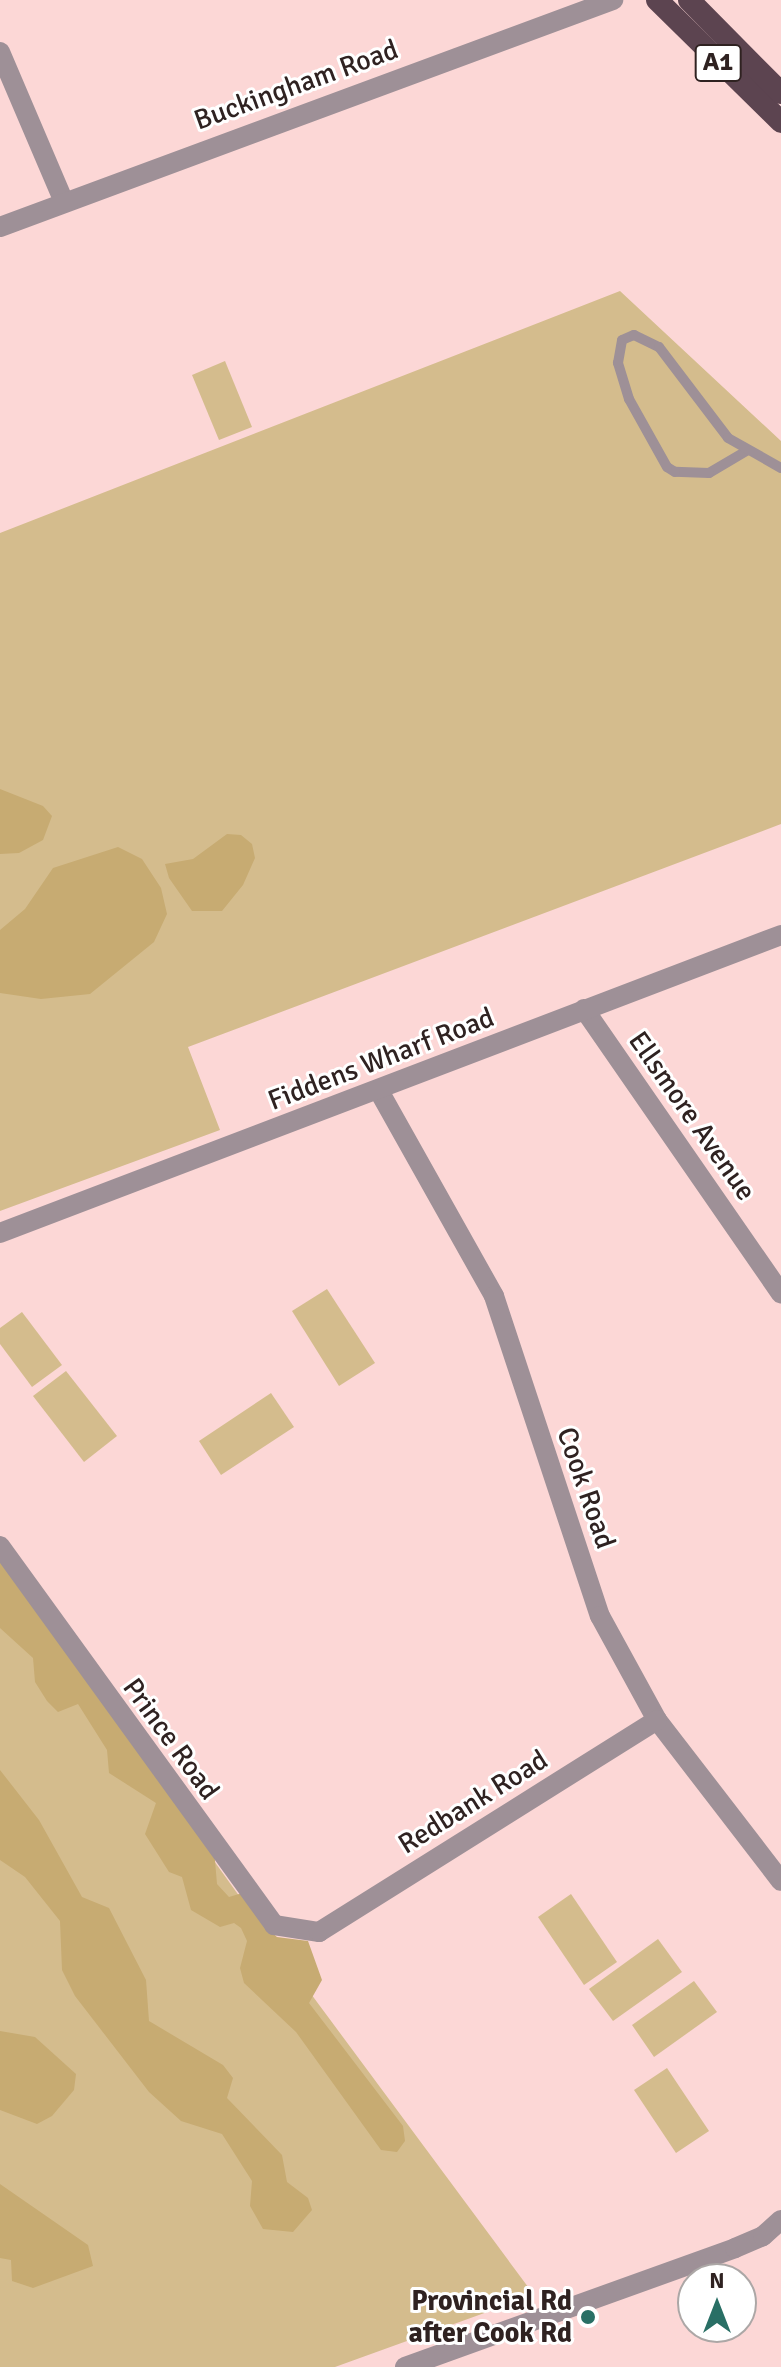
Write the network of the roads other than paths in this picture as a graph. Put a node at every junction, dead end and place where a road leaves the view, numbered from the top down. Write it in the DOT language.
graph roads {
  1 [pos="613,0"];
  2 [pos="657,0"];
  3 [pos="689,0"];
  4 [pos="0,52"];
  5 [pos="781,93"];
  6 [pos="781,122"];
  7 [pos="64,202"];
  8 [pos="0,227"];
  9 [pos="748,450"];
  10 [pos="781,468"];
  11 [pos="781,935"];
  12 [pos="584,1009"];
  13 [pos="379,1091"];
  14 [pos="0,1233"];
  15 [pos="781,1294"];
  16 [pos="0,1546"];
  17 [pos="657,1720"];
  18 [pos="781,1881"];
  19 [pos="319,1932"];
  20 [pos="781,2220"];
  21 [pos="405,2367"];
  1 -- 7 [label="street, Buckingham Road"];
  2 -- 6 [label="highway, A1"];
  3 -- 5 [label="highway, A1"];
  4 -- 7 [label="street"];
  7 -- 8 [label="street, Buckingham Road"];
  9 -- 9 [label="lane"];
  9 -- 10 [label="lane"];
  11 -- 12 [label="street, Fiddens Wharf Road"];
  12 -- 13 [label="street, Fiddens Wharf Road"];
  12 -- 15 [label="street, Ellsmore Avenue"];
  13 -- 14 [label="street, Fiddens Wharf Road"];
  13 -- 17 [label="street, Cook Road"];
  16 -- 19 [label="street, Prince Road"];
  17 -- 18 [label="street, Cook Road"];
  17 -- 19 [label="street, Redbank Road"];
  20 -- 21 [label="street"];
}
